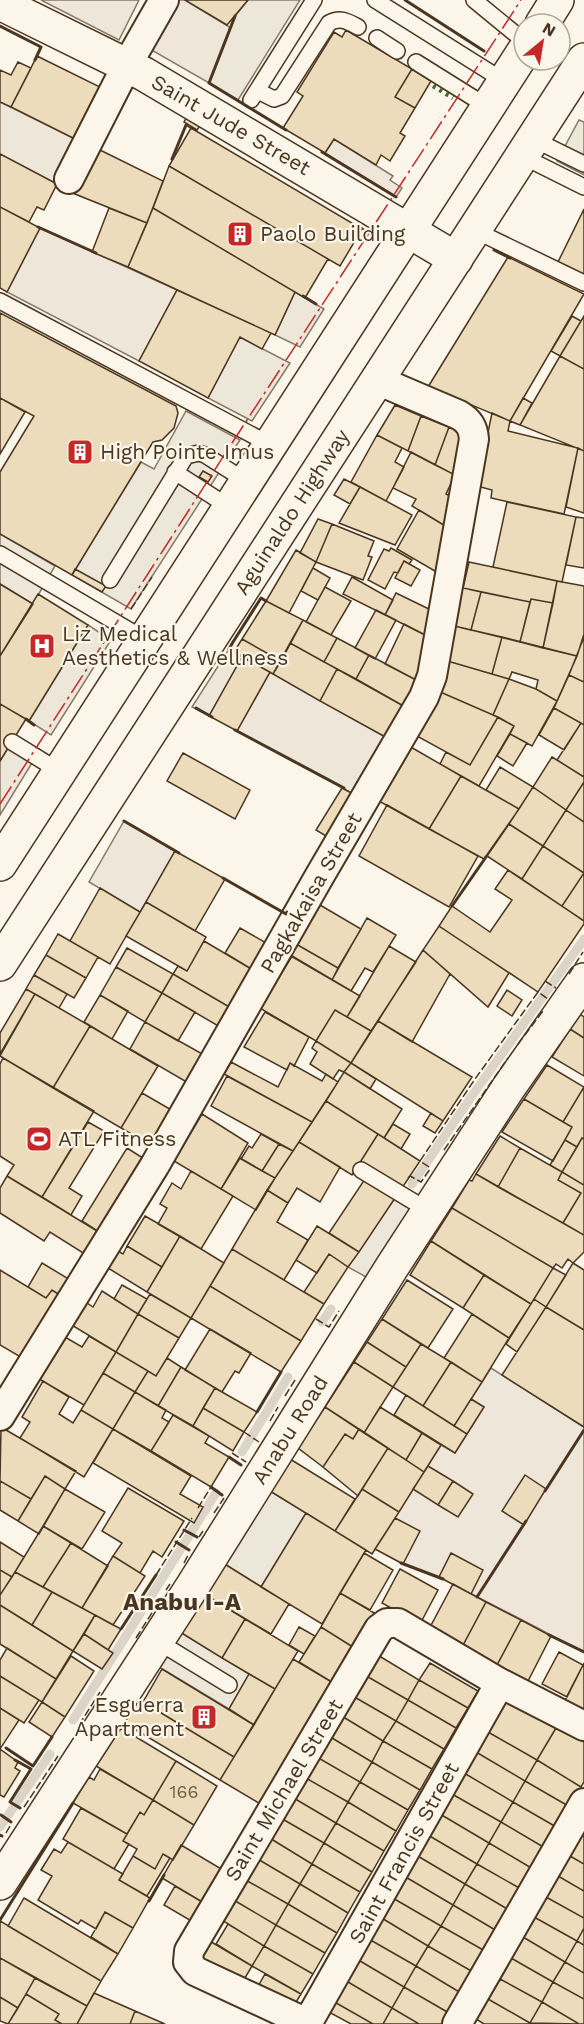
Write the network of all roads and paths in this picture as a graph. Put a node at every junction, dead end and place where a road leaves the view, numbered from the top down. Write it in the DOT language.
graph roads {
  1 [pos="164,0"];
  2 [pos="314,0"];
  3 [pos="375,0"];
  4 [pos="474,0"];
  5 [pos="0,3"];
  6 [pos="358,27"];
  7 [pos="512,31"];
  8 [pos="377,38"];
  9 [pos="398,51"];
  10 [pos="584,60"];
  11 [pos="416,62"];
  12 [pos="128,65"];
  13 [pos="512,69"];
  14 [pos="496,94"];
  15 [pos="527,148"];
  16 [pos="584,164"];
  17 [pos="69,179"];
  18 [pos="584,187"];
  19 [pos="408,230"];
  20 [pos="474,230"];
  21 [pos="456,259"];
  22 [pos="584,283"];
  23 [pos="0,301"];
  24 [pos="377,380"];
  25 [pos="269,444"];
  26 [pos="175,472"];
  27 [pos="237,494"];
  28 [pos="0,554"];
  29 [pos="110,580"];
  30 [pos="144,639"];
  31 [pos="12,742"];
  32 [pos="59,771"];
  33 [pos="0,864"];
  34 [pos="0,964"];
  35 [pos="579,996"];
  36 [pos="361,1170"];
  37 [pos="429,1211"];
  38 [pos="0,1416"];
  39 [pos="157,1641"];
  40 [pos="500,1683"];
  41 [pos="230,1685"];
  42 [pos="584,1726"];
  43 [pos="584,1803"];
  44 [pos="0,1883"];
  45 [pos="308,2024"];
  46 [pos="457,2024"];
  1 -- 12 [label="street"];
  2 -- 6 [label="lane"];
  3 -- 14 [label="lane"];
  4 -- 7 [label="lane"];
  5 -- 12 [label="main road, Saint Jude Street"];
  8 -- 9 [label="lane"];
  10 -- 15 [label="main road, Aguinaldo Highway"];
  11 -- 14 [label="lane"];
  12 -- 17 [label="street"];
  12 -- 19 [label="main road, Saint Jude Street"];
  13 -- 14 [label="main road"];
  14 -- 19 [label="main road"];
  15 -- 16 [label="lane"];
  15 -- 18 [label="lane"];
  15 -- 20 [label="main road, Aguinaldo Highway"];
  19 -- 21 [label="main road, Saint Jude Street"];
  19 -- 25 [label="main road"];
  20 -- 21 [label="main road, Aguinaldo Highway"];
  20 -- 22 [label="lane"];
  21 -- 24 [label="main road, Aguinaldo Highway"];
  23 -- 25 [label="lane"];
  24 -- 34 [label="main road, Aguinaldo Highway"];
  24 -- 38 [label="street, Pagkakaisa Street"];
  25 -- 27 [label="main road"];
  26 -- 27 [label="lane"];
  26 -- 27 [label="lane"];
  26 -- 29 [label="lane"];
  27 -- 30 [label="main road"];
  28 -- 30 [label="lane"];
  30 -- 32 [label="main road"];
  31 -- 32 [label="lane"];
  32 -- 33 [label="main road"];
  35 -- 37 [label="main road, Anabu Road"];
  36 -- 37 [label="lane"];
  37 -- 39 [label="main road, Anabu Road"];
  39 -- 41 [label="lane"];
  39 -- 44 [label="main road, Anabu Road"];
  40 -- 42 [label="street"];
  40 -- 45 [label="street, Saint Francis Street"];
  40 -- 45 [label="street, Saint Michael Street"];
  43 -- 46 [label="street"];
}
